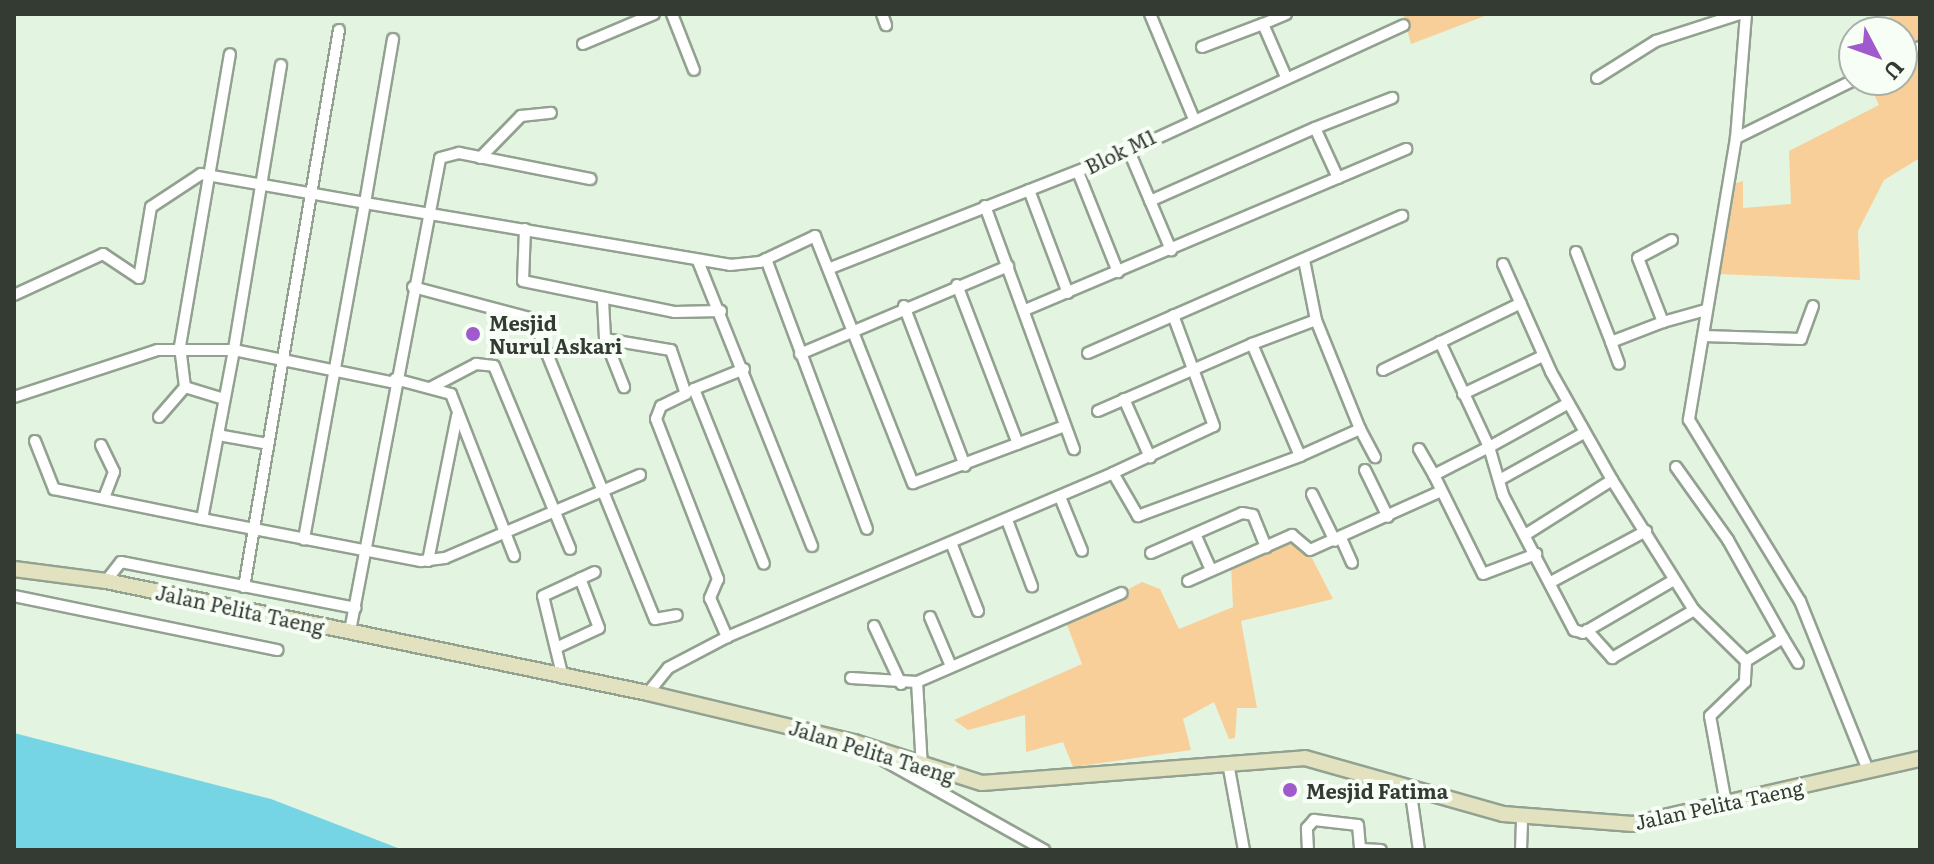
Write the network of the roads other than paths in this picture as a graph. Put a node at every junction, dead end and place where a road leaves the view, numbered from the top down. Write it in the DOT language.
graph roads {
  1 [pos="654,14"];
  2 [pos="672,14"];
  3 [pos="1150,14"];
  4 [pos="1286,14"];
  5 [pos="1740,14"];
  6 [pos="1746,14"];
  7 [pos="1263,24"];
  8 [pos="1404,25"];
  9 [pos="339,30"];
  10 [pos="393,39"];
  11 [pos="583,44"];
  12 [pos="1202,47"];
  13 [pos="230,54"];
  14 [pos="281,65"];
  15 [pos="694,70"];
  16 [pos="1286,77"];
  17 [pos="1597,78"];
  18 [pos="1838,88"];
  19 [pos="1392,98"];
  20 [pos="551,113"];
  21 [pos="1193,117"];
  22 [pos="1315,128"];
  23 [pos="1736,138"];
  24 [pos="1406,149"];
  25 [pos="1129,151"];
  26 [pos="480,158"];
  27 [pos="1078,172"];
  28 [pos="209,173"];
  29 [pos="1338,178"];
  30 [pos="590,179"];
  31 [pos="262,182"];
  32 [pos="1029,190"];
  33 [pos="313,193"];
  34 [pos="1150,201"];
  35 [pos="365,203"];
  36 [pos="985,206"];
  37 [pos="428,212"];
  38 [pos="1402,216"];
  39 [pos="525,229"];
  40 [pos="1672,240"];
  41 [pos="1171,250"];
  42 [pos="1576,252"];
  43 [pos="766,259"];
  44 [pos="1304,260"];
  45 [pos="698,261"];
  46 [pos="1503,264"];
  47 [pos="1008,266"];
  48 [pos="833,267"];
  49 [pos="1118,272"];
  50 [pos="957,285"];
  51 [pos="413,287"];
  52 [pos="1068,293"];
  53 [pos="14,295"];
  54 [pos="603,300"];
  55 [pos="1521,303"];
  56 [pos="904,306"];
  57 [pos="1813,306"];
  58 [pos="1025,310"];
  59 [pos="1706,310"];
  60 [pos="721,311"];
  61 [pos="1173,315"];
  62 [pos="1316,320"];
  63 [pos="1663,322"];
  64 [pos="856,326"];
  65 [pos="1703,336"];
  66 [pos="605,339"];
  67 [pos="1440,342"];
  68 [pos="1611,342"];
  69 [pos="1252,344"];
  70 [pos="180,346"];
  71 [pos="234,350"];
  72 [pos="1088,353"];
  73 [pos="800,354"];
  74 [pos="1543,356"];
  75 [pos="283,360"];
  76 [pos="1619,364"];
  77 [pos="1193,368"];
  78 [pos="744,369"];
  79 [pos="1383,370"];
  80 [pos="336,371"];
  81 [pos="395,381"];
  82 [pos="185,387"];
  83 [pos="432,387"];
  84 [pos="624,387"];
  85 [pos="1463,394"];
  86 [pos="14,397"];
  87 [pos="224,399"];
  88 [pos="1124,399"];
  89 [pos="1567,404"];
  90 [pos="1098,411"];
  91 [pos="457,416"];
  92 [pos="159,417"];
  93 [pos="1065,426"];
  94 [pos="1360,429"];
  95 [pos="1584,433"];
  96 [pos="218,435"];
  97 [pos="35,441"];
  98 [pos="268,444"];
  99 [pos="1018,444"];
  100 [pos="101,445"];
  101 [pos="1489,447"];
  102 [pos="1074,449"];
  103 [pos="1419,449"];
  104 [pos="1300,456"];
  105 [pos="1150,457"];
  106 [pos="1375,457"];
  107 [pos="965,466"];
  108 [pos="1676,467"];
  109 [pos="1365,470"];
  110 [pos="1113,473"];
  111 [pos="640,475"];
  112 [pos="1434,475"];
  113 [pos="1501,479"];
  114 [pos="1612,480"];
  115 [pos="603,491"];
  116 [pos="1441,491"];
  117 [pos="1312,494"];
  118 [pos="105,496"];
  119 [pos="1060,497"];
  120 [pos="553,512"];
  121 [pos="1388,517"];
  122 [pos="202,519"];
  123 [pos="1007,520"];
  124 [pos="253,529"];
  125 [pos="867,529"];
  126 [pos="505,531"];
  127 [pos="1646,531"];
  128 [pos="1195,534"];
  129 [pos="1525,535"];
  130 [pos="1338,539"];
  131 [pos="304,540"];
  132 [pos="952,545"];
  133 [pos="812,546"];
  134 [pos="1266,547"];
  135 [pos="570,549"];
  136 [pos="366,551"];
  137 [pos="1082,551"];
  138 [pos="1151,553"];
  139 [pos="1536,554"];
  140 [pos="514,556"];
  141 [pos="428,561"];
  142 [pos="1352,563"];
  143 [pos="764,564"];
  144 [pos="14,569"];
  145 [pos="1211,570"];
  146 [pos="595,572"];
  147 [pos="580,578"];
  148 [pos="1674,580"];
  149 [pos="106,581"];
  150 [pos="1188,581"];
  151 [pos="1551,582"];
  152 [pos="1032,586"];
  153 [pos="244,587"];
  154 [pos="1122,593"];
  155 [pos="14,596"];
  156 [pos="356,608"];
  157 [pos="1694,610"];
  158 [pos="978,611"];
  159 [pos="677,615"];
  160 [pos="930,617"];
  161 [pos="874,626"];
  162 [pos="1587,630"];
  163 [pos="350,631"];
  164 [pos="727,637"];
  165 [pos="1783,638"];
  166 [pos="556,648"];
  167 [pos="278,650"];
  168 [pos="1746,661"];
  169 [pos="1798,663"];
  170 [pos="950,664"];
  171 [pos="851,678"];
  172 [pos="563,680"];
  173 [pos="917,682"];
  174 [pos="901,684"];
  175 [pos="648,693"];
  176 [pos="854,742"];
  177 [pos="1920,759"];
  178 [pos="1228,763"];
  179 [pos="922,768"];
  180 [pos="1868,770"];
  181 [pos="1410,787"];
  182 [pos="1726,803"];
  183 [pos="1522,818"];
  184 [pos="1241,847"];
  185 [pos="1360,849"];
  186 [pos="1044,850"];
  187 [pos="1308,850"];
  188 [pos="1381,850"];
  189 [pos="1419,850"];
  190 [pos="1521,850"];
  1 -- 11 [label="street"];
  2 -- 15 [label="street"];
  3 -- 21 [label="street"];
  4 -- 7 [label="street"];
  5 -- 17 [label="street"];
  6 -- 23 [label="street"];
  7 -- 12 [label="street"];
  7 -- 16 [label="street"];
  8 -- 16 [label="street, Blok M1"];
  9 -- 33 [label="street"];
  10 -- 35 [label="street"];
  13 -- 28 [label="street"];
  14 -- 31 [label="street"];
  16 -- 21 [label="street, Blok M1"];
  18 -- 23 [label="street"];
  19 -- 22 [label="street"];
  20 -- 26 [label="street"];
  21 -- 25 [label="street, Blok M1"];
  22 -- 29 [label="street"];
  22 -- 34 [label="street"];
  23 -- 59 [label="street"];
  24 -- 29 [label="street"];
  25 -- 27 [label="street, Blok M1"];
  25 -- 34 [label="street"];
  26 -- 30 [label="street"];
  26 -- 37 [label="street"];
  27 -- 32 [label="street, Blok M1"];
  27 -- 49 [label="street"];
  28 -- 31 [label="street"];
  28 -- 53 [label="street"];
  28 -- 70 [label="street"];
  29 -- 41 [label="street"];
  31 -- 33 [label="street"];
  31 -- 71 [label="street"];
  32 -- 36 [label="street, Blok M1"];
  32 -- 52 [label="street"];
  33 -- 35 [label="street"];
  33 -- 75 [label="street"];
  34 -- 41 [label="street"];
  35 -- 37 [label="street"];
  35 -- 80 [label="street"];
  36 -- 47 [label="street"];
  36 -- 48 [label="street, Blok M1"];
  37 -- 39 [label="street"];
  37 -- 51 [label="street"];
  38 -- 44 [label="street"];
  39 -- 45 [label="street"];
  39 -- 54 [label="street"];
  40 -- 63 [label="street"];
  41 -- 49 [label="street"];
  42 -- 68 [label="street"];
  43 -- 45 [label="street"];
  43 -- 48 [label="street"];
  43 -- 73 [label="street"];
  44 -- 61 [label="street"];
  44 -- 62 [label="street"];
  45 -- 60 [label="street"];
  46 -- 55 [label="street"];
  47 -- 50 [label="street"];
  47 -- 58 [label="street"];
  48 -- 64 [label="street"];
  49 -- 52 [label="street"];
  50 -- 56 [label="street"];
  50 -- 99 [label="street"];
  51 -- 81 [label="street"];
  51 -- 115 [label="street"];
  52 -- 58 [label="street"];
  54 -- 60 [label="street"];
  54 -- 66 [label="street"];
  55 -- 67 [label="street"];
  55 -- 74 [label="street"];
  56 -- 64 [label="street"];
  56 -- 107 [label="street"];
  57 -- 65 [label="street"];
  58 -- 93 [label="street"];
  59 -- 63 [label="street"];
  59 -- 65 [label="street"];
  60 -- 78 [label="street"];
  61 -- 72 [label="street"];
  61 -- 77 [label="street"];
  62 -- 69 [label="street"];
  62 -- 94 [label="street"];
  63 -- 68 [label="street"];
  64 -- 73 [label="street"];
  64 -- 107 [label="street"];
  65 -- 180 [label="street"];
  66 -- 84 [label="street"];
  66 -- 164 [label="street"];
  67 -- 79 [label="street"];
  67 -- 85 [label="street"];
  68 -- 76 [label="street"];
  69 -- 77 [label="street"];
  69 -- 104 [label="street"];
  70 -- 71 [label="street"];
  70 -- 82 [label="street"];
  70 -- 86 [label="street"];
  71 -- 75 [label="street"];
  71 -- 87 [label="street"];
  73 -- 125 [label="street"];
  74 -- 85 [label="street"];
  74 -- 89 [label="street"];
  75 -- 80 [label="street"];
  75 -- 98 [label="street"];
  77 -- 88 [label="street"];
  77 -- 105 [label="street"];
  78 -- 133 [label="street"];
  78 -- 143 [label="street"];
  80 -- 81 [label="street"];
  80 -- 131 [label="street"];
  81 -- 83 [label="street"];
  81 -- 136 [label="street"];
  82 -- 87 [label="street"];
  82 -- 92 [label="street"];
  83 -- 91 [label="street"];
  83 -- 120 [label="street"];
  85 -- 101 [label="street"];
  87 -- 96 [label="street"];
  88 -- 90 [label="street"];
  88 -- 105 [label="street"];
  89 -- 95 [label="street"];
  89 -- 101 [label="street"];
  91 -- 126 [label="street"];
  91 -- 141 [label="street"];
  93 -- 99 [label="street"];
  93 -- 102 [label="street"];
  94 -- 104 [label="street"];
  94 -- 106 [label="street"];
  95 -- 113 [label="street"];
  95 -- 114 [label="street"];
  96 -- 98 [label="street"];
  96 -- 122 [label="street"];
  97 -- 118 [label="street"];
  98 -- 124 [label="street"];
  99 -- 107 [label="street"];
  100 -- 118 [label="street"];
  101 -- 112 [label="street"];
  101 -- 113 [label="street"];
  103 -- 112 [label="street"];
  104 -- 110 [label="street"];
  105 -- 110 [label="street"];
  108 -- 165 [label="street"];
  109 -- 121 [label="street"];
  110 -- 119 [label="street"];
  111 -- 115 [label="street"];
  112 -- 116 [label="street"];
  113 -- 129 [label="street"];
  114 -- 127 [label="street"];
  114 -- 129 [label="street"];
  115 -- 120 [label="street"];
  115 -- 159 [label="street"];
  116 -- 121 [label="street"];
  116 -- 139 [label="street"];
  117 -- 130 [label="street"];
  118 -- 122 [label="street"];
  119 -- 123 [label="street"];
  119 -- 137 [label="street"];
  120 -- 126 [label="street"];
  120 -- 135 [label="street"];
  121 -- 130 [label="street"];
  122 -- 124 [label="street"];
  123 -- 132 [label="street"];
  123 -- 152 [label="street"];
  124 -- 131 [label="street"];
  124 -- 153 [label="street"];
  126 -- 140 [label="street"];
  126 -- 141 [label="street"];
  127 -- 148 [label="street"];
  127 -- 151 [label="street"];
  128 -- 134 [label="street"];
  128 -- 138 [label="street"];
  128 -- 145 [label="street"];
  129 -- 139 [label="street"];
  130 -- 134 [label="street"];
  130 -- 142 [label="street"];
  131 -- 136 [label="street"];
  132 -- 158 [label="street"];
  132 -- 164 [label="street"];
  134 -- 145 [label="street"];
  136 -- 141 [label="street"];
  136 -- 156 [label="street"];
  139 -- 151 [label="street"];
  144 -- 149 [label="street, Jalan Pelita Taeng"];
  145 -- 150 [label="street"];
  146 -- 147 [label="street"];
  147 -- 166 [label="street"];
  147 -- 166 [label="street"];
  148 -- 157 [label="street"];
  148 -- 162 [label="street"];
  149 -- 153 [label="street"];
  149 -- 163 [label="street, Jalan Pelita Taeng"];
  151 -- 162 [label="street"];
  153 -- 156 [label="street"];
  154 -- 170 [label="street"];
  155 -- 167 [label="street"];
  156 -- 163 [label="street"];
  157 -- 162 [label="street"];
  157 -- 168 [label="street"];
  160 -- 170 [label="street"];
  161 -- 174 [label="street"];
  163 -- 172 [label="street, Jalan Pelita Taeng"];
  164 -- 175 [label="street"];
  165 -- 168 [label="street"];
  165 -- 169 [label="street"];
  166 -- 172 [label="street"];
  168 -- 182 [label="street"];
  170 -- 173 [label="street"];
  171 -- 174 [label="street"];
  172 -- 175 [label="street, Jalan Pelita Taeng"];
  173 -- 174 [label="street"];
  173 -- 179 [label="street"];
  175 -- 176 [label="street, Jalan Pelita Taeng"];
  176 -- 179 [label="street, Jalan Pelita Taeng"];
  176 -- 186 [label="street"];
  177 -- 180 [label="street, Jalan Pelita Taeng"];
  178 -- 179 [label="street, Jalan Pelita Taeng"];
  178 -- 181 [label="street, Jalan Pelita Taeng"];
  178 -- 184 [label="street"];
  180 -- 182 [label="street, Jalan Pelita Taeng"];
  181 -- 183 [label="street, Jalan Pelita Taeng"];
  181 -- 189 [label="street"];
  182 -- 183 [label="street, Jalan Pelita Taeng"];
  183 -- 190 [label="street"];
  185 -- 187 [label="street"];
  185 -- 188 [label="street"];
}
